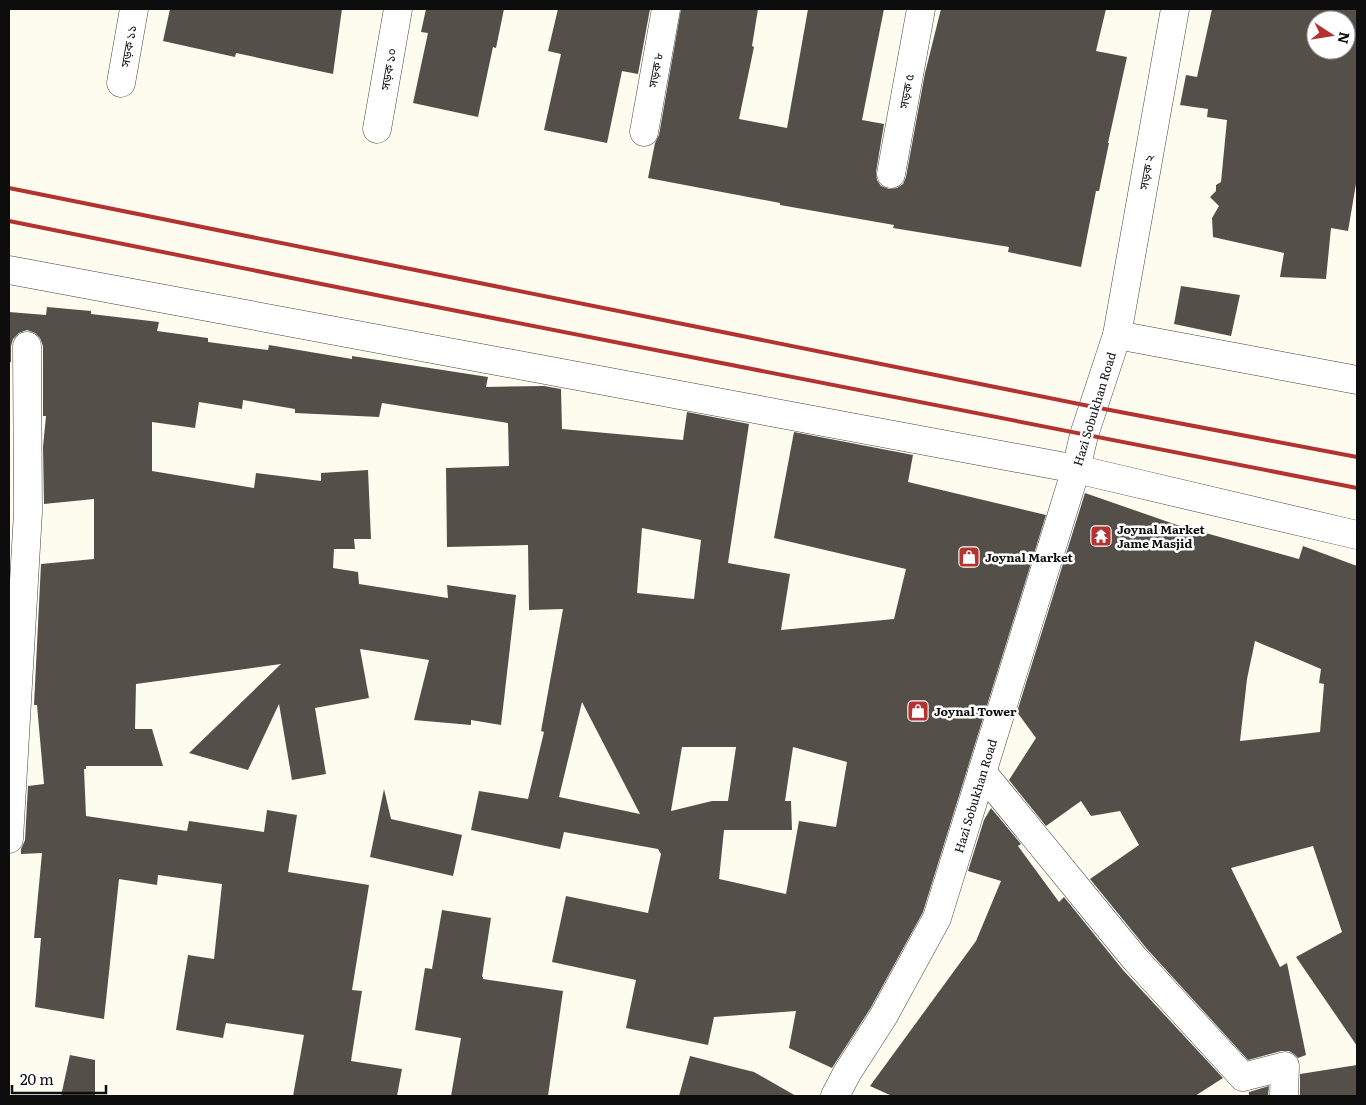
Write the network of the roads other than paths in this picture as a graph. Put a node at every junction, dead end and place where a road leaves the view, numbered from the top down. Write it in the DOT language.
graph roads {
  1 [pos="134,9"];
  2 [pos="398,9"];
  3 [pos="666,9"];
  4 [pos="921,9"];
  5 [pos="1175,9"];
  6 [pos="121,83"];
  7 [pos="377,129"];
  8 [pos="644,132"];
  9 [pos="891,174"];
  10 [pos="9,270"];
  11 [pos="1117,335"];
  12 [pos="27,346"];
  13 [pos="1357,380"];
  14 [pos="1076,469"];
  15 [pos="1357,535"];
  16 [pos="982,772"];
  17 [pos="9,839"];
  18 [pos="836,1096"];
  19 [pos="1284,1096"];
  1 -- 6 [label="street, সড়ক ১১"];
  2 -- 7 [label="street, সড়ক ১০"];
  3 -- 8 [label="street, সড়ক ৮"];
  4 -- 9 [label="street, সড়ক ৫"];
  5 -- 11 [label="street, সড়ক ২"];
  10 -- 14 [label="street"];
  11 -- 13 [label="street"];
  11 -- 14 [label="street, Hazi Sobukhan Road"];
  12 -- 17 [label="street"];
  14 -- 15 [label="street"];
  14 -- 16 [label="street, Hazi Sobukhan Road"];
  16 -- 18 [label="street, Hazi Sobukhan Road"];
  16 -- 19 [label="street"];
}
